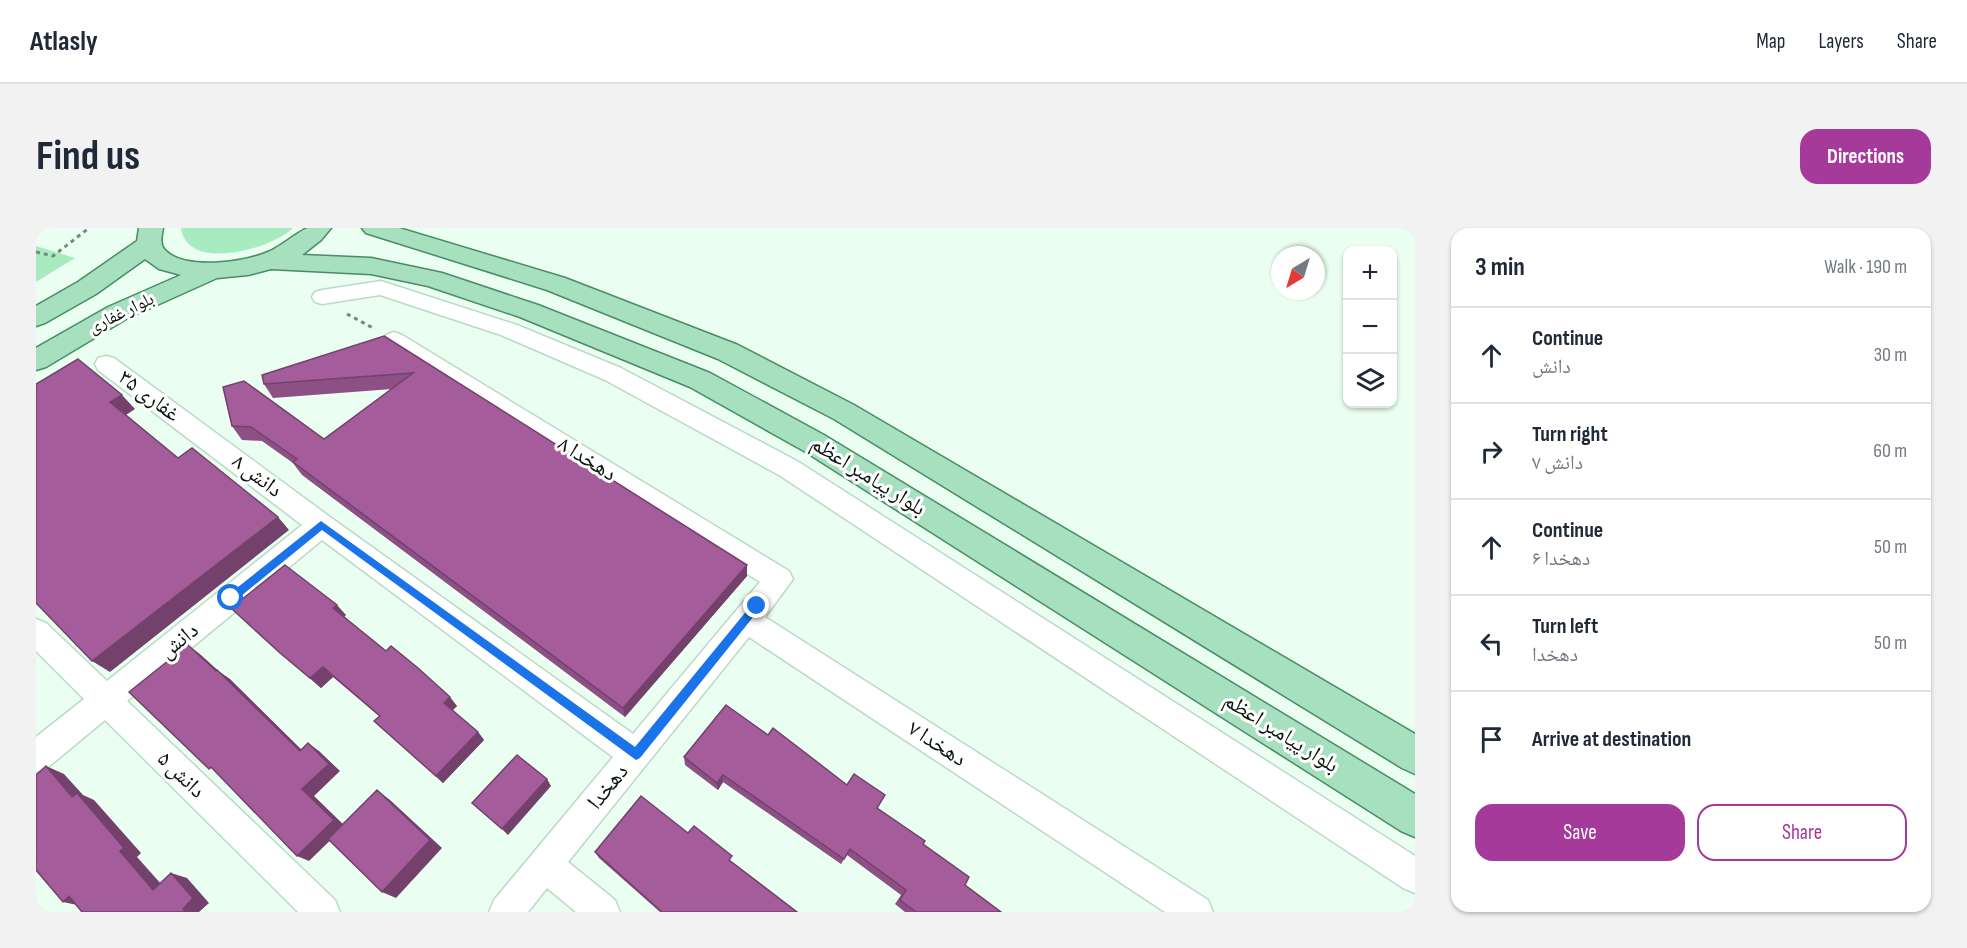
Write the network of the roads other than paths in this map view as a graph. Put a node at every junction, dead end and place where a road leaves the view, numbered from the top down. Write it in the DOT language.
graph roads {
  1 [pos="320,228"];
  2 [pos="374,228"];
  3 [pos="149,233"];
  4 [pos="270,261"];
  5 [pos="209,272"];
  6 [pos="322,297"];
  7 [pos="40,315"];
  8 [pos="80,334"];
  9 [pos="394,340"];
  10 [pos="36,360"];
  11 [pos="106,364"];
  12 [pos="192,428"];
  13 [pos="321,525"];
  14 [pos="779,579"];
  15 [pos="746,620"];
  16 [pos="36,632"];
  17 [pos="105,701"];
  18 [pos="636,754"];
  19 [pos="1415,755"];
  20 [pos="36,757"];
  21 [pos="1415,817"];
  22 [pos="545,864"];
  23 [pos="1415,876"];
  24 [pos="323,912"];
  25 [pos="506,912"];
  26 [pos="603,912"];
  27 [pos="1196,912"];
  1 -- 4 [label="main road"];
  2 -- 19 [label="main road, بلوار پیامبر اعظم"];
  3 -- 5 [label="main road"];
  3 -- 7 [label="main road, بلوار غفاری"];
  4 -- 5 [label="main road"];
  4 -- 21 [label="main road, بلوار پیامبر اعظم"];
  5 -- 8 [label="main road, بلوار غفاری"];
  6 -- 23 [label="street"];
  7 -- 8 [label="main road"];
  8 -- 10 [label="main road, بلوار غفاری"];
  9 -- 14 [label="street, دهخدا ۸"];
  11 -- 12 [label="street, غفاری ۳۵"];
  12 -- 13 [label="street, دانش ۸"];
  13 -- 17 [label="street, دانش"];
  13 -- 18 [label="street, دانش ۸"];
  14 -- 15 [label="street, دهخدا"];
  15 -- 18 [label="street, دهخدا"];
  15 -- 27 [label="street, دهخدا ۷"];
  16 -- 17 [label="street, دانش ۵"];
  17 -- 20 [label="street, دانش"];
  17 -- 24 [label="street, دانش ۵"];
  18 -- 22 [label="street, دهخدا"];
  22 -- 25 [label="street, دهخدا"];
  22 -- 26 [label="street"];
}
